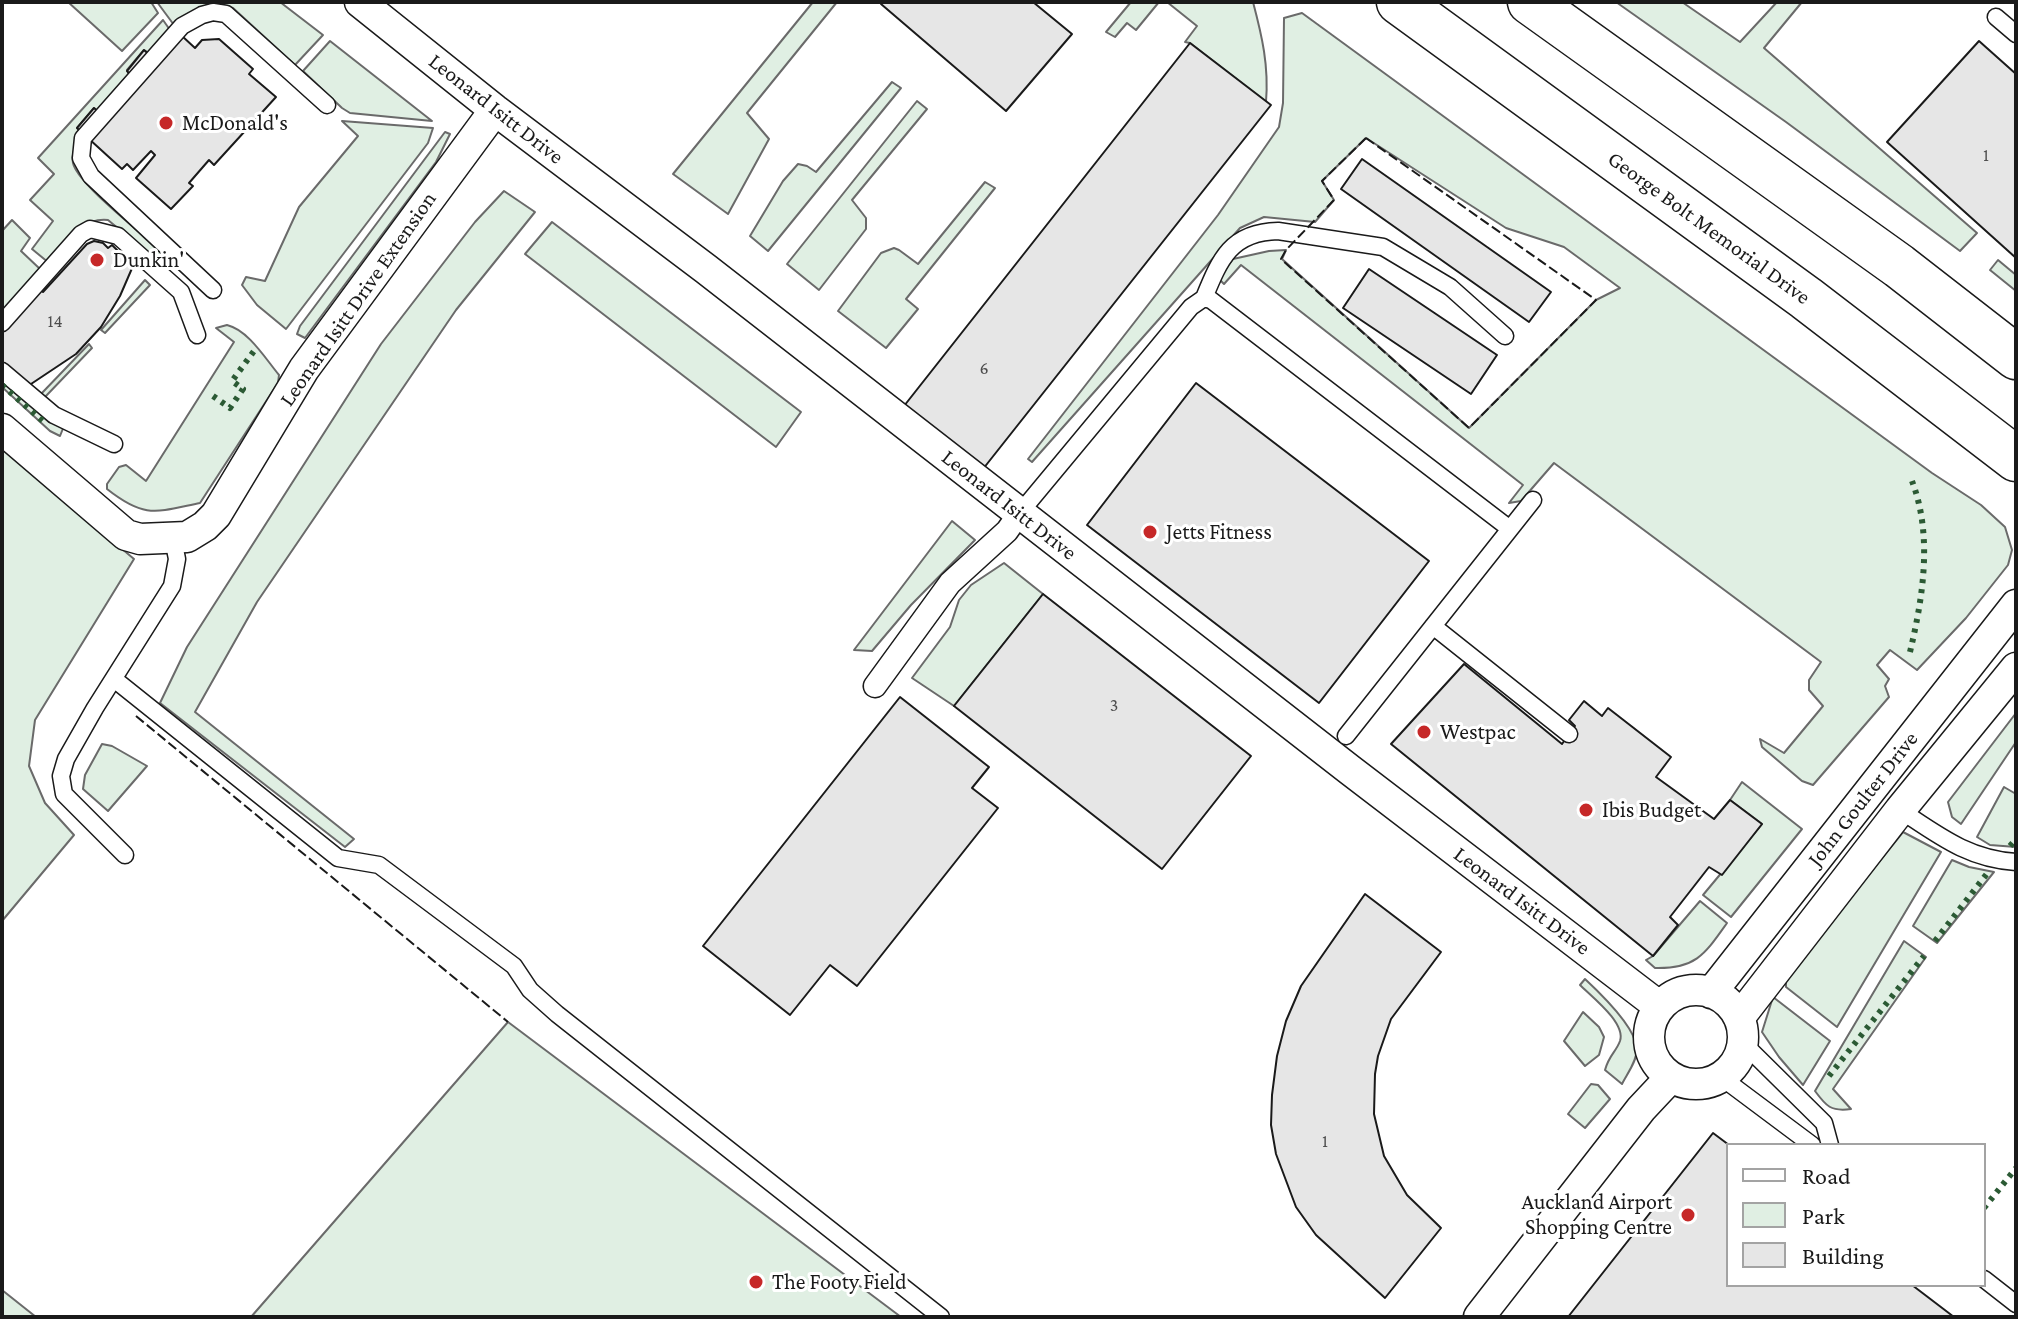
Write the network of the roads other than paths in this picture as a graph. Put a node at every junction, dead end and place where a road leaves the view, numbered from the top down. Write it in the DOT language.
graph roads {
  1 [pos="360,2"];
  2 [pos="1399,2"];
  3 [pos="1530,2"];
  4 [pos="1996,17"];
  5 [pos="2016,34"];
  6 [pos="327,105"];
  7 [pos="495,110"];
  8 [pos="213,290"];
  9 [pos="1204,298"];
  10 [pos="2,323"];
  11 [pos="197,335"];
  12 [pos="1505,336"];
  13 [pos="2016,357"];
  14 [pos="2,371"];
  15 [pos="2,429"];
  16 [pos="114,444"];
  17 [pos="2016,459"];
  18 [pos="1533,500"];
  19 [pos="1019,514"];
  20 [pos="1510,529"];
  21 [pos="173,539"];
  22 [pos="2016,605"];
  23 [pos="1433,626"];
  24 [pos="2016,668"];
  25 [pos="114,679"];
  26 [pos="875,686"];
  27 [pos="1569,734"];
  28 [pos="1346,736"];
  29 [pos="1900,810"];
  30 [pos="125,855"];
  31 [pos="2016,862"];
  32 [pos="1711,993"];
  33 [pos="1660,1007"];
  34 [pos="1741,1030"];
  35 [pos="1671,1077"];
  36 [pos="1721,1077"];
  37 [pos="1809,1143"];
  38 [pos="1829,1143"];
  39 [pos="1986,1281"];
  40 [pos="2016,1304"];
  41 [pos="941,1317"];
  42 [pos="1479,1317"];
  1 -- 7 [label="street, Leonard Isitt Drive"];
  2 -- 17 [label="main road, George Bolt Memorial Drive"];
  3 -- 13 [label="main road"];
  4 -- 5 [label="lane"];
  6 -- 8 [label="lane"];
  7 -- 19 [label="street, Leonard Isitt Drive"];
  7 -- 21 [label="street, Leonard Isitt Drive Extension"];
  9 -- 12 [label="lane"];
  9 -- 19 [label="lane"];
  9 -- 20 [label="lane"];
  10 -- 11 [label="lane"];
  14 -- 16 [label="lane"];
  15 -- 21 [label="street, Leonard Isitt Drive Extension"];
  18 -- 20 [label="lane"];
  19 -- 26 [label="street"];
  19 -- 33 [label="street, Leonard Isitt Drive"];
  20 -- 23 [label="lane"];
  21 -- 25 [label="lane"];
  22 -- 32 [label="street, John Goulter Drive"];
  23 -- 27 [label="lane"];
  23 -- 28 [label="lane"];
  24 -- 29 [label="street, John Goulter Drive"];
  25 -- 30 [label="lane"];
  25 -- 41 [label="lane"];
  29 -- 31 [label="lane"];
  29 -- 34 [label="street, John Goulter Drive"];
  32 -- 33 [label="street"];
  32 -- 34 [label="street"];
  33 -- 35 [label="street"];
  34 -- 36 [label="street"];
  34 -- 38 [label="lane"];
  35 -- 36 [label="street"];
  35 -- 42 [label="street"];
  36 -- 37 [label="lane"];
  39 -- 40 [label="lane"];
}
